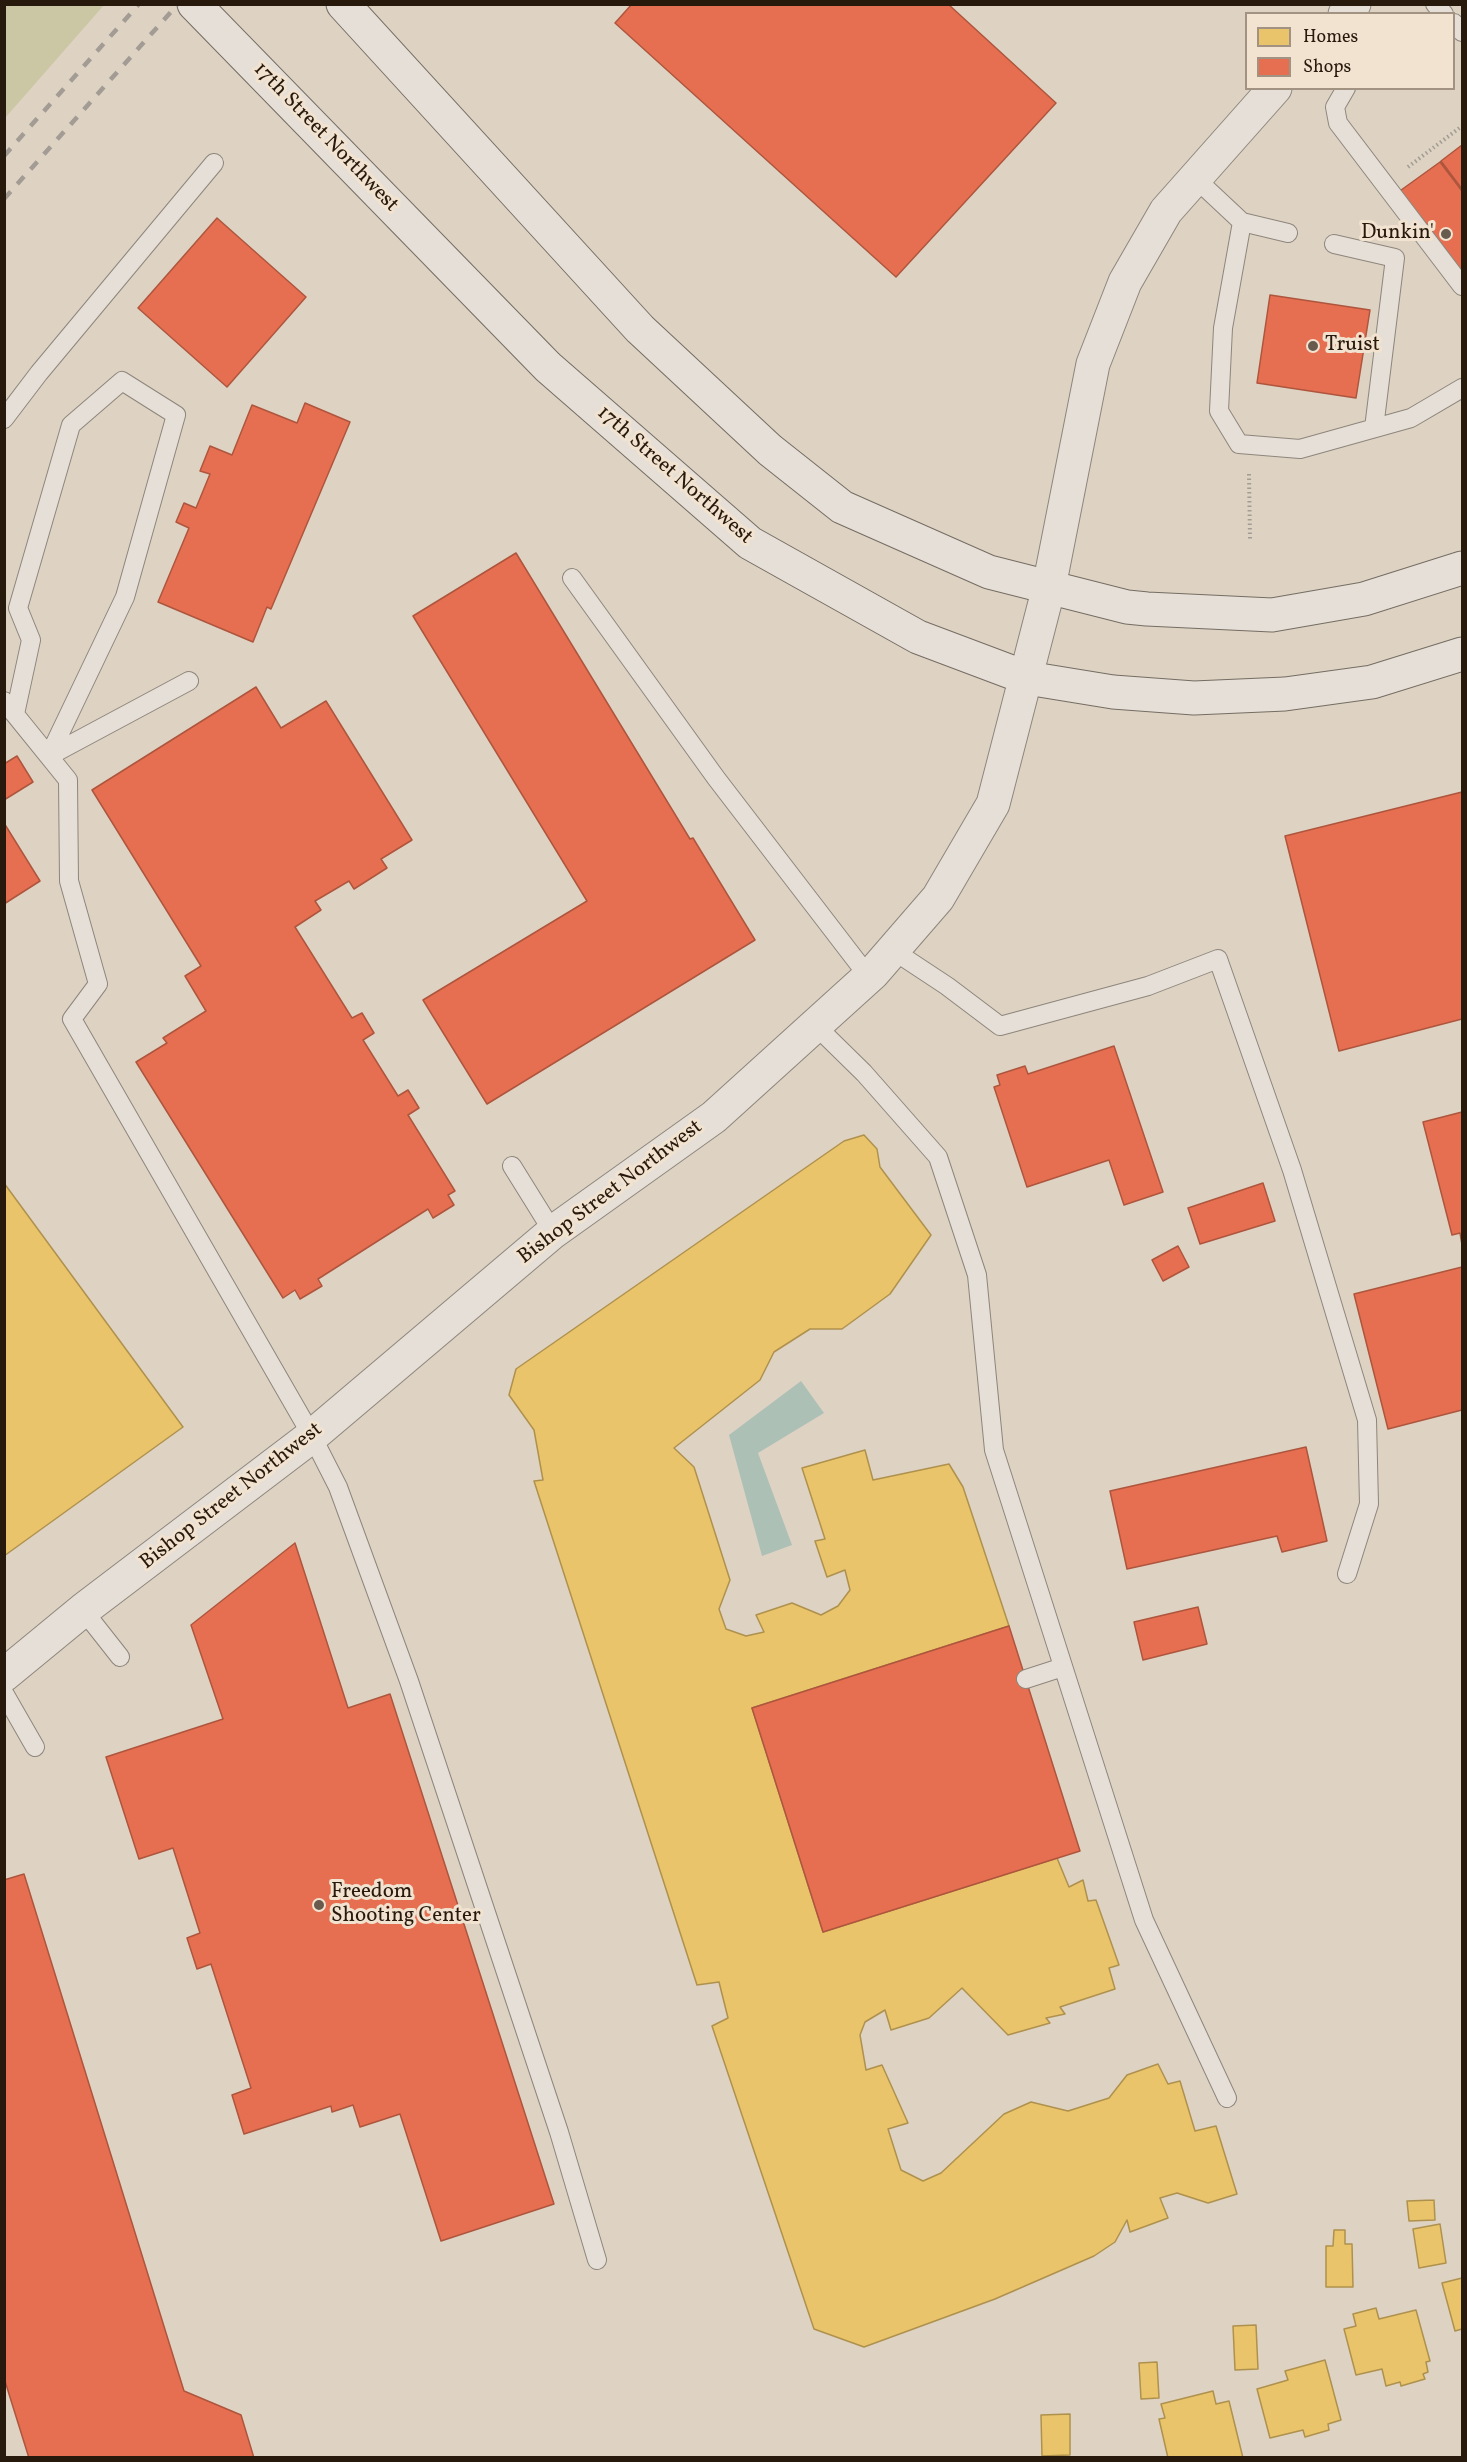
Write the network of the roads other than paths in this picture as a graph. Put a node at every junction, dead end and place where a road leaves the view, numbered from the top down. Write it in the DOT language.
graph roads {
  1 [pos="194,4"];
  2 [pos="343,4"];
  3 [pos="1273,90"];
  4 [pos="1345,90"];
  5 [pos="214,163"];
  6 [pos="1196,178"];
  7 [pos="1242,222"];
  8 [pos="1288,233"];
  9 [pos="1334,244"];
  10 [pos="1462,286"];
  11 [pos="1462,388"];
  12 [pos="4,418"];
  13 [pos="1374,428"];
  14 [pos="1462,568"];
  15 [pos="572,578"];
  16 [pos="1049,587"];
  17 [pos="1462,654"];
  18 [pos="1027,678"];
  19 [pos="189,681"];
  20 [pos="10,708"];
  21 [pos="49,756"];
  22 [pos="894,951"];
  23 [pos="868,976"];
  24 [pos="814,1024"];
  25 [pos="512,1166"];
  26 [pos="553,1232"];
  27 [pos="312,1436"];
  28 [pos="1347,1574"];
  29 [pos="83,1610"];
  30 [pos="120,1658"];
  31 [pos="1063,1668"];
  32 [pos="4,1675"];
  33 [pos="1026,1679"];
  34 [pos="4,1693"];
  35 [pos="35,1747"];
  36 [pos="1227,2098"];
  37 [pos="597,2260"];
  1 -- 18 [label="main road, 17th Street Northwest"];
  2 -- 16 [label="main road"];
  3 -- 6 [label="main road, Bishop Street Northwest"];
  4 -- 10 [label="lane"];
  5 -- 12 [label="lane"];
  6 -- 7 [label="lane"];
  6 -- 16 [label="main road, Bishop Street Northwest"];
  7 -- 8 [label="lane"];
  7 -- 13 [label="lane"];
  9 -- 13 [label="lane"];
  11 -- 13 [label="lane"];
  14 -- 16 [label="main road"];
  15 -- 23 [label="lane"];
  16 -- 18 [label="main road, Bishop Street Northwest"];
  17 -- 18 [label="main road, 17th Street Northwest"];
  18 -- 22 [label="main road, Bishop Street Northwest"];
  19 -- 21 [label="lane"];
  20 -- 21 [label="lane"];
  20 -- 21 [label="lane"];
  21 -- 27 [label="lane"];
  22 -- 23 [label="main road, Bishop Street Northwest"];
  22 -- 28 [label="lane"];
  23 -- 24 [label="main road, Bishop Street Northwest"];
  24 -- 26 [label="main road, Bishop Street Northwest"];
  24 -- 31 [label="lane"];
  25 -- 26 [label="lane"];
  26 -- 27 [label="main road, Bishop Street Northwest"];
  27 -- 29 [label="main road, Bishop Street Northwest"];
  27 -- 37 [label="lane"];
  29 -- 30 [label="lane"];
  29 -- 32 [label="main road, Bishop Street Northwest"];
  31 -- 33 [label="lane"];
  31 -- 36 [label="lane"];
  34 -- 35 [label="lane"];
}
